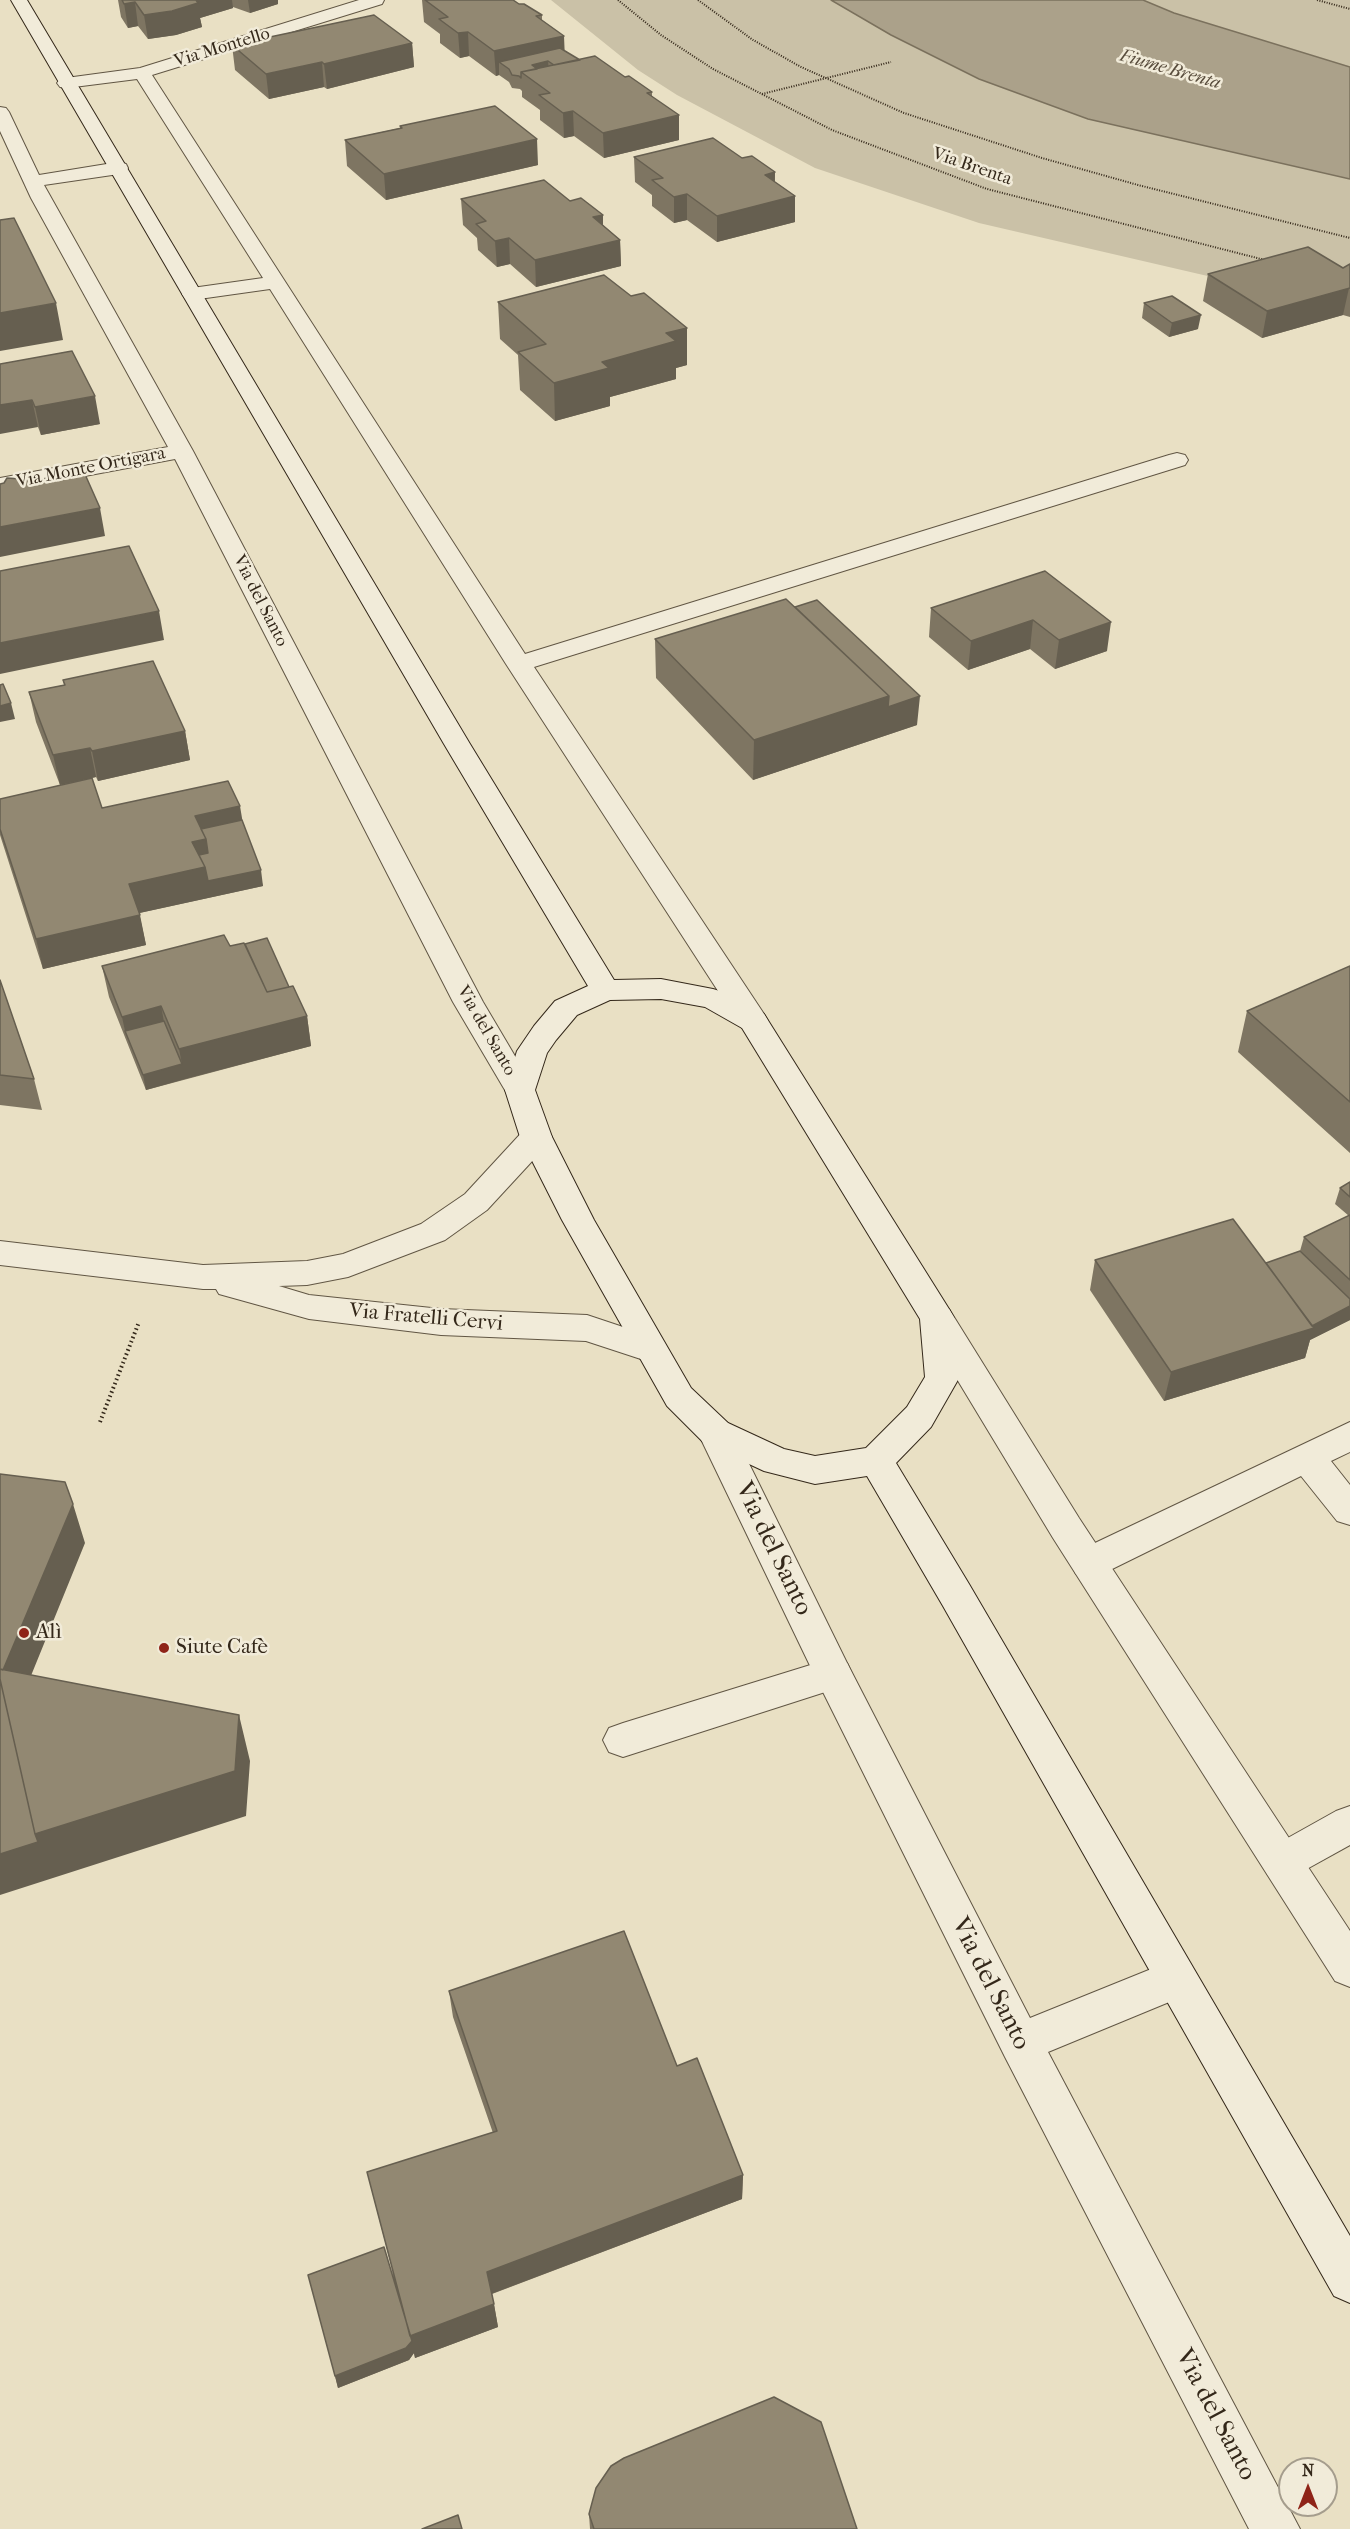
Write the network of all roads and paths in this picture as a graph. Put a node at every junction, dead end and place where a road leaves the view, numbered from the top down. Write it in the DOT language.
graph roads {
  1 [pos="19,0"];
  2 [pos="376,0"];
  3 [pos="618,0"];
  4 [pos="698,0"];
  5 [pos="1317,0"];
  6 [pos="1350,9"];
  7 [pos="891,62"];
  8 [pos="142,73"];
  9 [pos="827,78"];
  10 [pos="66,83"];
  11 [pos="762,94"];
  12 [pos="1,114"];
  13 [pos="119,168"];
  14 [pos="35,181"];
  15 [pos="1350,238"];
  16 [pos="1272,262"];
  17 [pos="276,282"];
  18 [pos="192,294"];
  19 [pos="182,451"];
  20 [pos="1177,460"];
  21 [pos="0,485"];
  22 [pos="519,664"];
  23 [pos="605,990"];
  24 [pos="753,1021"];
  25 [pos="520,1090"];
  26 [pos="536,1137"];
  27 [pos="0,1253"];
  28 [pos="204,1277"];
  29 [pos="937,1318"];
  30 [pos="129,1347"];
  31 [pos="650,1349"];
  32 [pos="100,1422"];
  33 [pos="716,1433"];
  34 [pos="1350,1436"];
  35 [pos="1307,1457"];
  36 [pos="876,1461"];
  37 [pos="1350,1511"];
  38 [pos="1089,1563"];
  39 [pos="833,1674"];
  40 [pos="623,1740"];
  41 [pos="1350,1824"];
  42 [pos="1282,1862"];
  43 [pos="1350,1967"];
  44 [pos="1176,1979"];
  45 [pos="1020,2043"];
  46 [pos="1350,2280"];
  47 [pos="1275,2529"];
  1 -- 10 [label="street"];
  2 -- 8 [label="street, Via Montello"];
  3 -- 11 [label="path, Via Brenta"];
  4 -- 9 [label="path"];
  5 -- 6 [label="path"];
  7 -- 9 [label="path"];
  8 -- 10 [label="street, Via Montello"];
  8 -- 17 [label="street, Via del Santo"];
  9 -- 11 [label="path"];
  9 -- 15 [label="path"];
  10 -- 13 [label="street"];
  11 -- 16 [label="path, Via Brenta"];
  12 -- 14 [label="street, Via del Santo"];
  13 -- 14 [label="street"];
  13 -- 18 [label="street"];
  14 -- 19 [label="street, Via del Santo"];
  17 -- 18 [label="street"];
  17 -- 22 [label="street, Via del Santo"];
  18 -- 23 [label="street"];
  19 -- 21 [label="street, Via Monte Ortigara"];
  19 -- 25 [label="street, Via del Santo"];
  20 -- 22 [label="street"];
  22 -- 24 [label="street, Via del Santo"];
  23 -- 24 [label="street, Via del Santo"];
  23 -- 25 [label="street, Via del Santo"];
  24 -- 29 [label="street, Via del Santo"];
  25 -- 26 [label="street, Via del Santo"];
  26 -- 28 [label="street, Via Fratelli Cervi"];
  26 -- 31 [label="street, Via del Santo"];
  27 -- 28 [label="street, Via Fratelli Cervi"];
  28 -- 31 [label="street, Via Fratelli Cervi"];
  29 -- 36 [label="street, Via del Santo"];
  29 -- 38 [label="street, Via del Santo"];
  30 -- 32 [label="path"];
  31 -- 33 [label="street, Via del Santo"];
  33 -- 36 [label="street, Via del Santo"];
  33 -- 39 [label="street, Via del Santo"];
  34 -- 35 [label="street"];
  35 -- 37 [label="street"];
  35 -- 38 [label="street"];
  36 -- 44 [label="street"];
  38 -- 42 [label="street, Via del Santo"];
  39 -- 40 [label="street"];
  39 -- 45 [label="street, Via del Santo"];
  41 -- 42 [label="street"];
  42 -- 43 [label="street, Via del Santo"];
  44 -- 45 [label="street"];
  44 -- 46 [label="street"];
  45 -- 47 [label="street, Via del Santo"];
}
